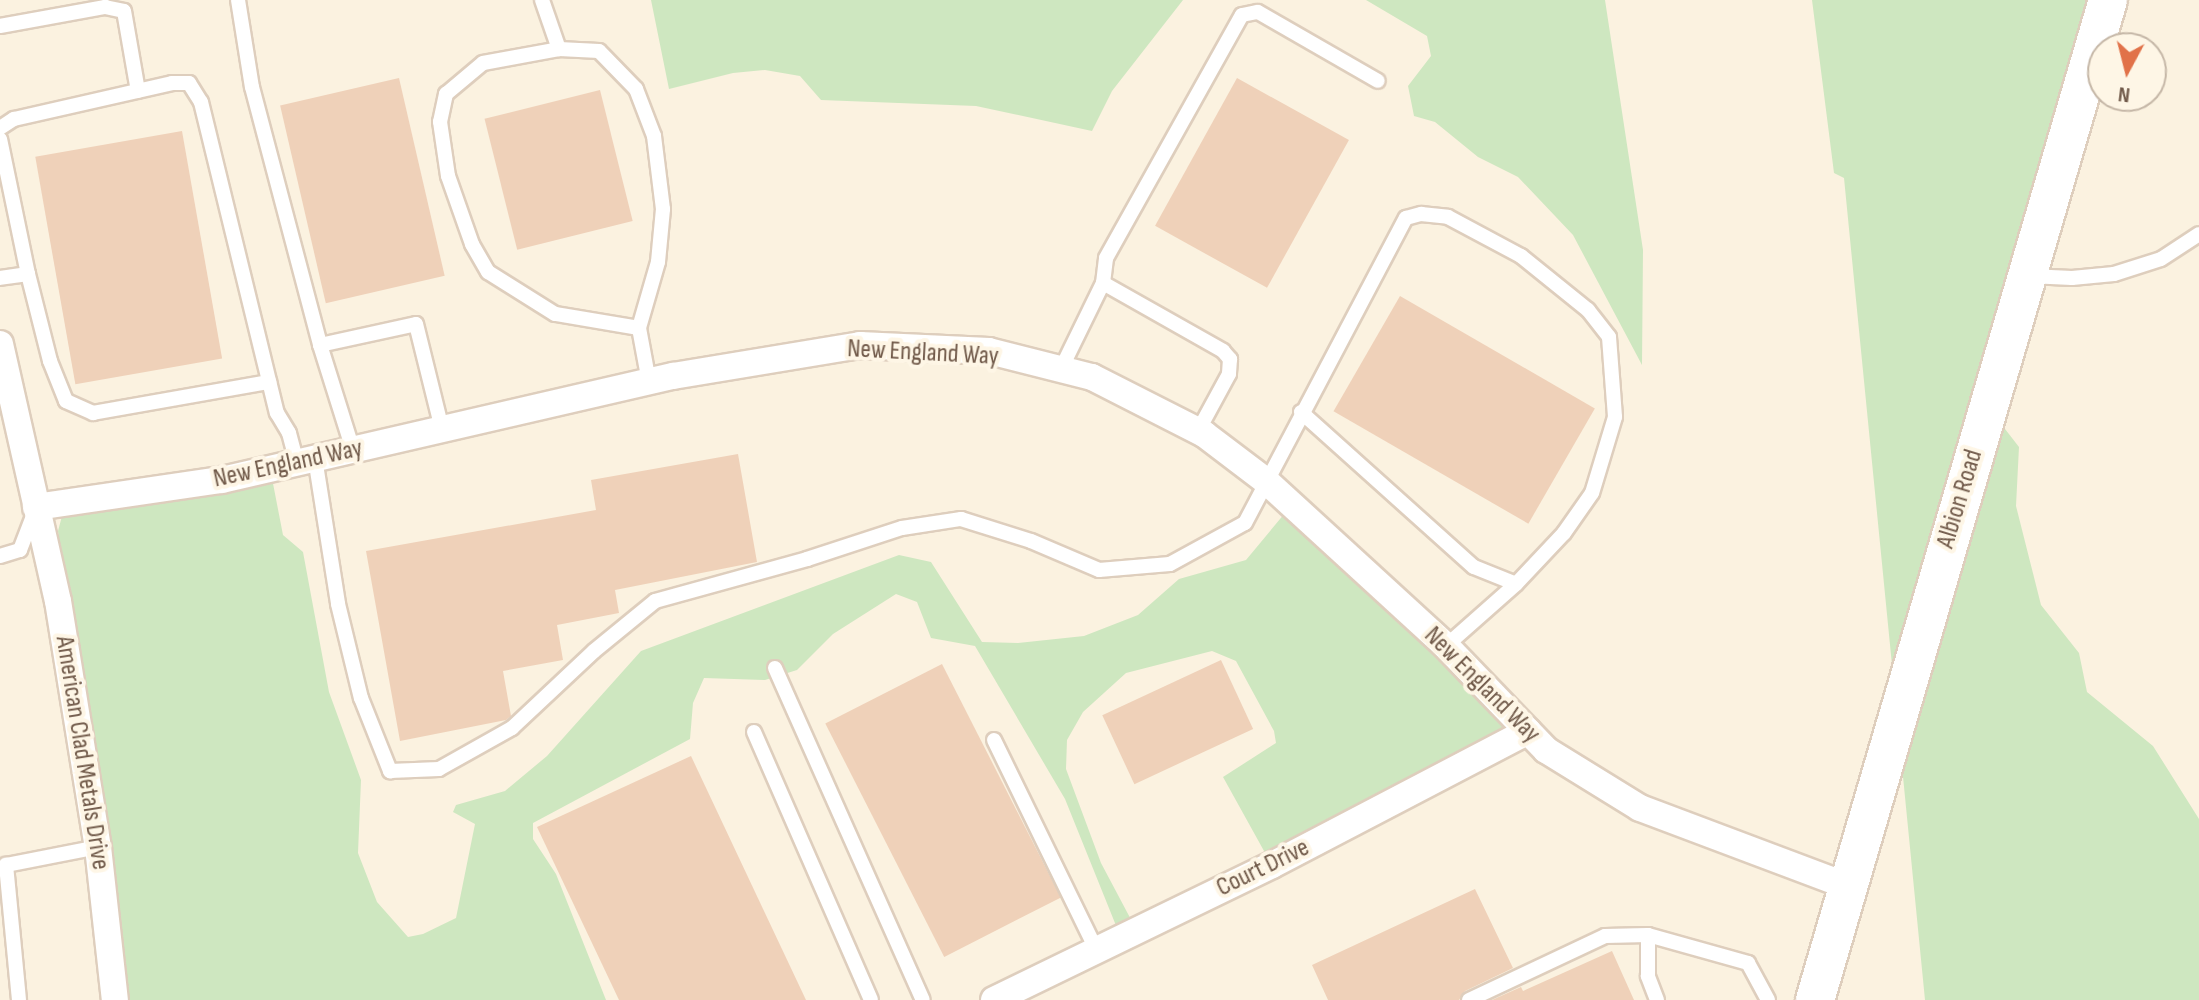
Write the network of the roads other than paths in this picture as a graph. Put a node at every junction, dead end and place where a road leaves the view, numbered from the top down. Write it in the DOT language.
graph roads {
  1 [pos="238,0"];
  2 [pos="542,0"];
  3 [pos="2108,0"];
  4 [pos="0,26"];
  5 [pos="559,49"];
  6 [pos="1378,81"];
  7 [pos="138,91"];
  8 [pos="0,128"];
  9 [pos="0,139"];
  10 [pos="2199,234"];
  11 [pos="28,274"];
  12 [pos="2026,276"];
  13 [pos="0,278"];
  14 [pos="1103,283"];
  15 [pos="639,328"];
  16 [pos="0,344"];
  17 [pos="320,345"];
  18 [pos="1061,369"];
  19 [pos="269,382"];
  20 [pos="649,382"];
  21 [pos="1301,412"];
  22 [pos="442,429"];
  23 [pos="1198,431"];
  24 [pos="353,450"];
  25 [pos="306,460"];
  26 [pos="1266,481"];
  27 [pos="36,507"];
  28 [pos="0,556"];
  29 [pos="1516,584"];
  30 [pos="1446,646"];
  31 [pos="775,668"];
  32 [pos="1528,731"];
  33 [pos="754,732"];
  34 [pos="994,740"];
  35 [pos="98,847"];
  36 [pos="3,865"];
  37 [pos="1847,886"];
  38 [pos="1648,935"];
  39 [pos="1096,949"];
  40 [pos="19,1000"];
  41 [pos="115,1000"];
  42 [pos="871,1000"];
  43 [pos="923,1000"];
  44 [pos="994,1000"];
  45 [pos="1469,1000"];
  46 [pos="1657,1000"];
  47 [pos="1768,1000"];
  48 [pos="1815,1000"];
  1 -- 17 [label="lane"];
  2 -- 5 [label="lane"];
  3 -- 12 [label="main road, Albion Road"];
  4 -- 7 [label="lane"];
  5 -- 15 [label="lane"];
  5 -- 15 [label="lane"];
  6 -- 14 [label="lane"];
  7 -- 8 [label="lane"];
  7 -- 19 [label="lane"];
  9 -- 11 [label="lane"];
  10 -- 12 [label="lane"];
  11 -- 13 [label="lane"];
  11 -- 19 [label="lane"];
  12 -- 37 [label="main road, Albion Road"];
  14 -- 18 [label="lane"];
  14 -- 23 [label="lane"];
  15 -- 20 [label="lane"];
  16 -- 27 [label="street, American Clad Metals Drive"];
  17 -- 22 [label="lane"];
  17 -- 24 [label="lane"];
  18 -- 20 [label="street, New England Way"];
  18 -- 23 [label="street, New England Way"];
  19 -- 25 [label="lane"];
  20 -- 22 [label="street, New England Way"];
  21 -- 26 [label="lane"];
  21 -- 29 [label="lane"];
  21 -- 29 [label="lane"];
  22 -- 24 [label="street, New England Way"];
  23 -- 26 [label="street, New England Way"];
  24 -- 25 [label="street, New England Way"];
  25 -- 26 [label="lane"];
  25 -- 27 [label="street, New England Way"];
  26 -- 30 [label="street, New England Way"];
  27 -- 28 [label="lane"];
  27 -- 35 [label="street, American Clad Metals Drive"];
  29 -- 30 [label="lane"];
  30 -- 32 [label="street, New England Way"];
  31 -- 43 [label="lane"];
  32 -- 37 [label="street, New England Way"];
  32 -- 39 [label="street, Court Drive"];
  33 -- 42 [label="lane"];
  34 -- 39 [label="lane"];
  35 -- 36 [label="lane"];
  35 -- 41 [label="street, American Clad Metals Drive"];
  36 -- 40 [label="lane"];
  37 -- 48 [label="main road, Albion Road"];
  38 -- 45 [label="lane"];
  38 -- 46 [label="lane"];
  38 -- 47 [label="lane"];
  39 -- 44 [label="street, Court Drive"];
}
